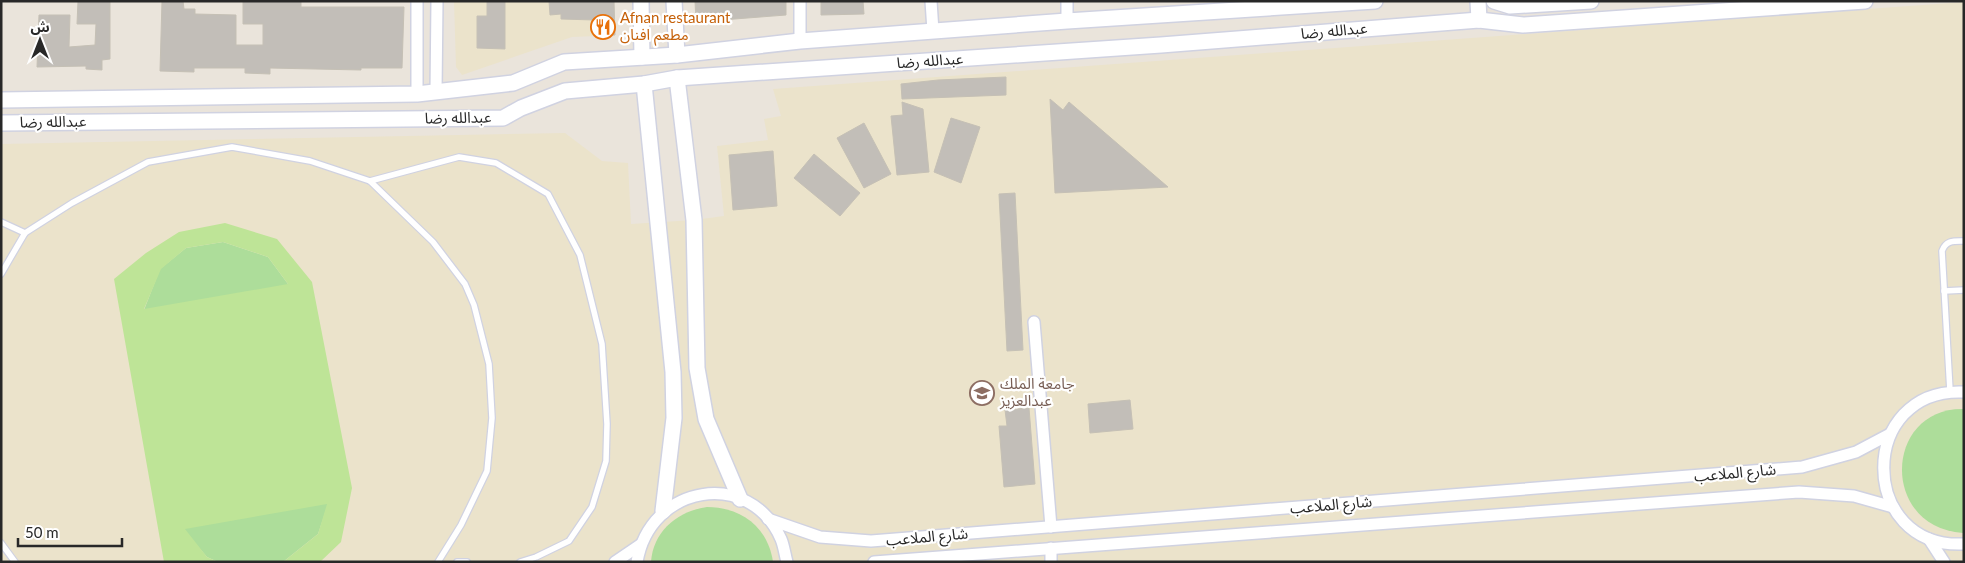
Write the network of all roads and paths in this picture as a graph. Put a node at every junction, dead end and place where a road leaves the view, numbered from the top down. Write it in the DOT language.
graph roads {
  1 [pos="417,1"];
  2 [pos="437,1"];
  3 [pos="641,1"];
  4 [pos="674,1"];
  5 [pos="800,1"];
  6 [pos="931,1"];
  7 [pos="1067,1"];
  8 [pos="1375,1"];
  9 [pos="1478,1"];
  10 [pos="1494,1"];
  11 [pos="1591,1"];
  12 [pos="1864,1"];
  13 [pos="1338,2"];
  14 [pos="1512,4"];
  15 [pos="1203,6"];
  16 [pos="1067,20"];
  17 [pos="1479,20"];
  18 [pos="1523,25"];
  19 [pos="933,31"];
  20 [pos="800,41"];
  21 [pos="677,55"];
  22 [pos="642,57"];
  23 [pos="677,78"];
  24 [pos="644,84"];
  25 [pos="436,92"];
  26 [pos="418,94"];
  27 [pos="1,100"];
  28 [pos="1,123"];
  29 [pos="370,181"];
  30 [pos="1,222"];
  31 [pos="25,234"];
  32 [pos="1964,241"];
  33 [pos="1,274"];
  34 [pos="1964,290"];
  35 [pos="1944,291"];
  36 [pos="1034,322"];
  37 [pos="1950,391"];
  38 [pos="1964,392"];
  39 [pos="1890,434"];
  40 [pos="740,499"];
  41 [pos="1892,507"];
  42 [pos="662,511"];
  43 [pos="768,519"];
  44 [pos="1051,527"];
  45 [pos="1929,539"];
  46 [pos="1,543"];
  47 [pos="1964,544"];
  48 [pos="640,545"];
  49 [pos="1051,548"];
  50 [pos="15,562"];
  51 [pos="438,562"];
  52 [pos="456,562"];
  53 [pos="467,562"];
  54 [pos="520,562"];
  55 [pos="615,562"];
  56 [pos="637,562"];
  57 [pos="787,562"];
  58 [pos="874,562"];
  59 [pos="1051,562"];
  60 [pos="1944,562"];
  1 -- 26 [label="street"];
  2 -- 25 [label="street"];
  3 -- 22 [label="street"];
  4 -- 21 [label="street"];
  5 -- 20 [label="street"];
  6 -- 19 [label="street"];
  7 -- 16 [label="street"];
  8 -- 13 [label="street, عبدالله رضا"];
  9 -- 17 [label="street"];
  10 -- 14 [label="street"];
  11 -- 14 [label="street"];
  12 -- 18 [label="street, عبدالله رضا"];
  13 -- 15 [label="street, عبدالله رضا"];
  14 -- 18 [label="street"];
  15 -- 16 [label="street, عبدالله رضا"];
  16 -- 19 [label="street, عبدالله رضا"];
  17 -- 18 [label="street, عبدالله رضا"];
  17 -- 23 [label="street, عبدالله رضا"];
  19 -- 20 [label="street, عبدالله رضا"];
  20 -- 21 [label="street, عبدالله رضا"];
  21 -- 22 [label="street, عبدالله رضا"];
  22 -- 25 [label="street, عبدالله رضا"];
  23 -- 24 [label="street, عبدالله رضا"];
  23 -- 40 [label="street"];
  24 -- 28 [label="street, عبدالله رضا"];
  24 -- 42 [label="street"];
  25 -- 26 [label="street, عبدالله رضا"];
  26 -- 27 [label="street, عبدالله رضا"];
  29 -- 31 [label="lane"];
  29 -- 51 [label="lane"];
  29 -- 54 [label="lane"];
  30 -- 31 [label="lane"];
  31 -- 33 [label="lane"];
  32 -- 35 [label="lane"];
  34 -- 35 [label="lane"];
  35 -- 37 [label="lane"];
  36 -- 44 [label="street"];
  37 -- 38 [label="street"];
  37 -- 39 [label="street"];
  39 -- 41 [label="street"];
  39 -- 44 [label="street, شارع الملاعب"];
  40 -- 42 [label="street"];
  40 -- 43 [label="street"];
  41 -- 45 [label="street"];
  41 -- 49 [label="street, شارع الملاعب"];
  42 -- 48 [label="street"];
  43 -- 44 [label="street, شارع الملاعب"];
  43 -- 57 [label="street"];
  45 -- 47 [label="street"];
  45 -- 60 [label="street"];
  46 -- 50 [label="lane"];
  48 -- 55 [label="street"];
  48 -- 56 [label="street"];
  49 -- 58 [label="street, شارع الملاعب"];
  49 -- 59 [label="street"];
  52 -- 53 [label="lane"];
}
